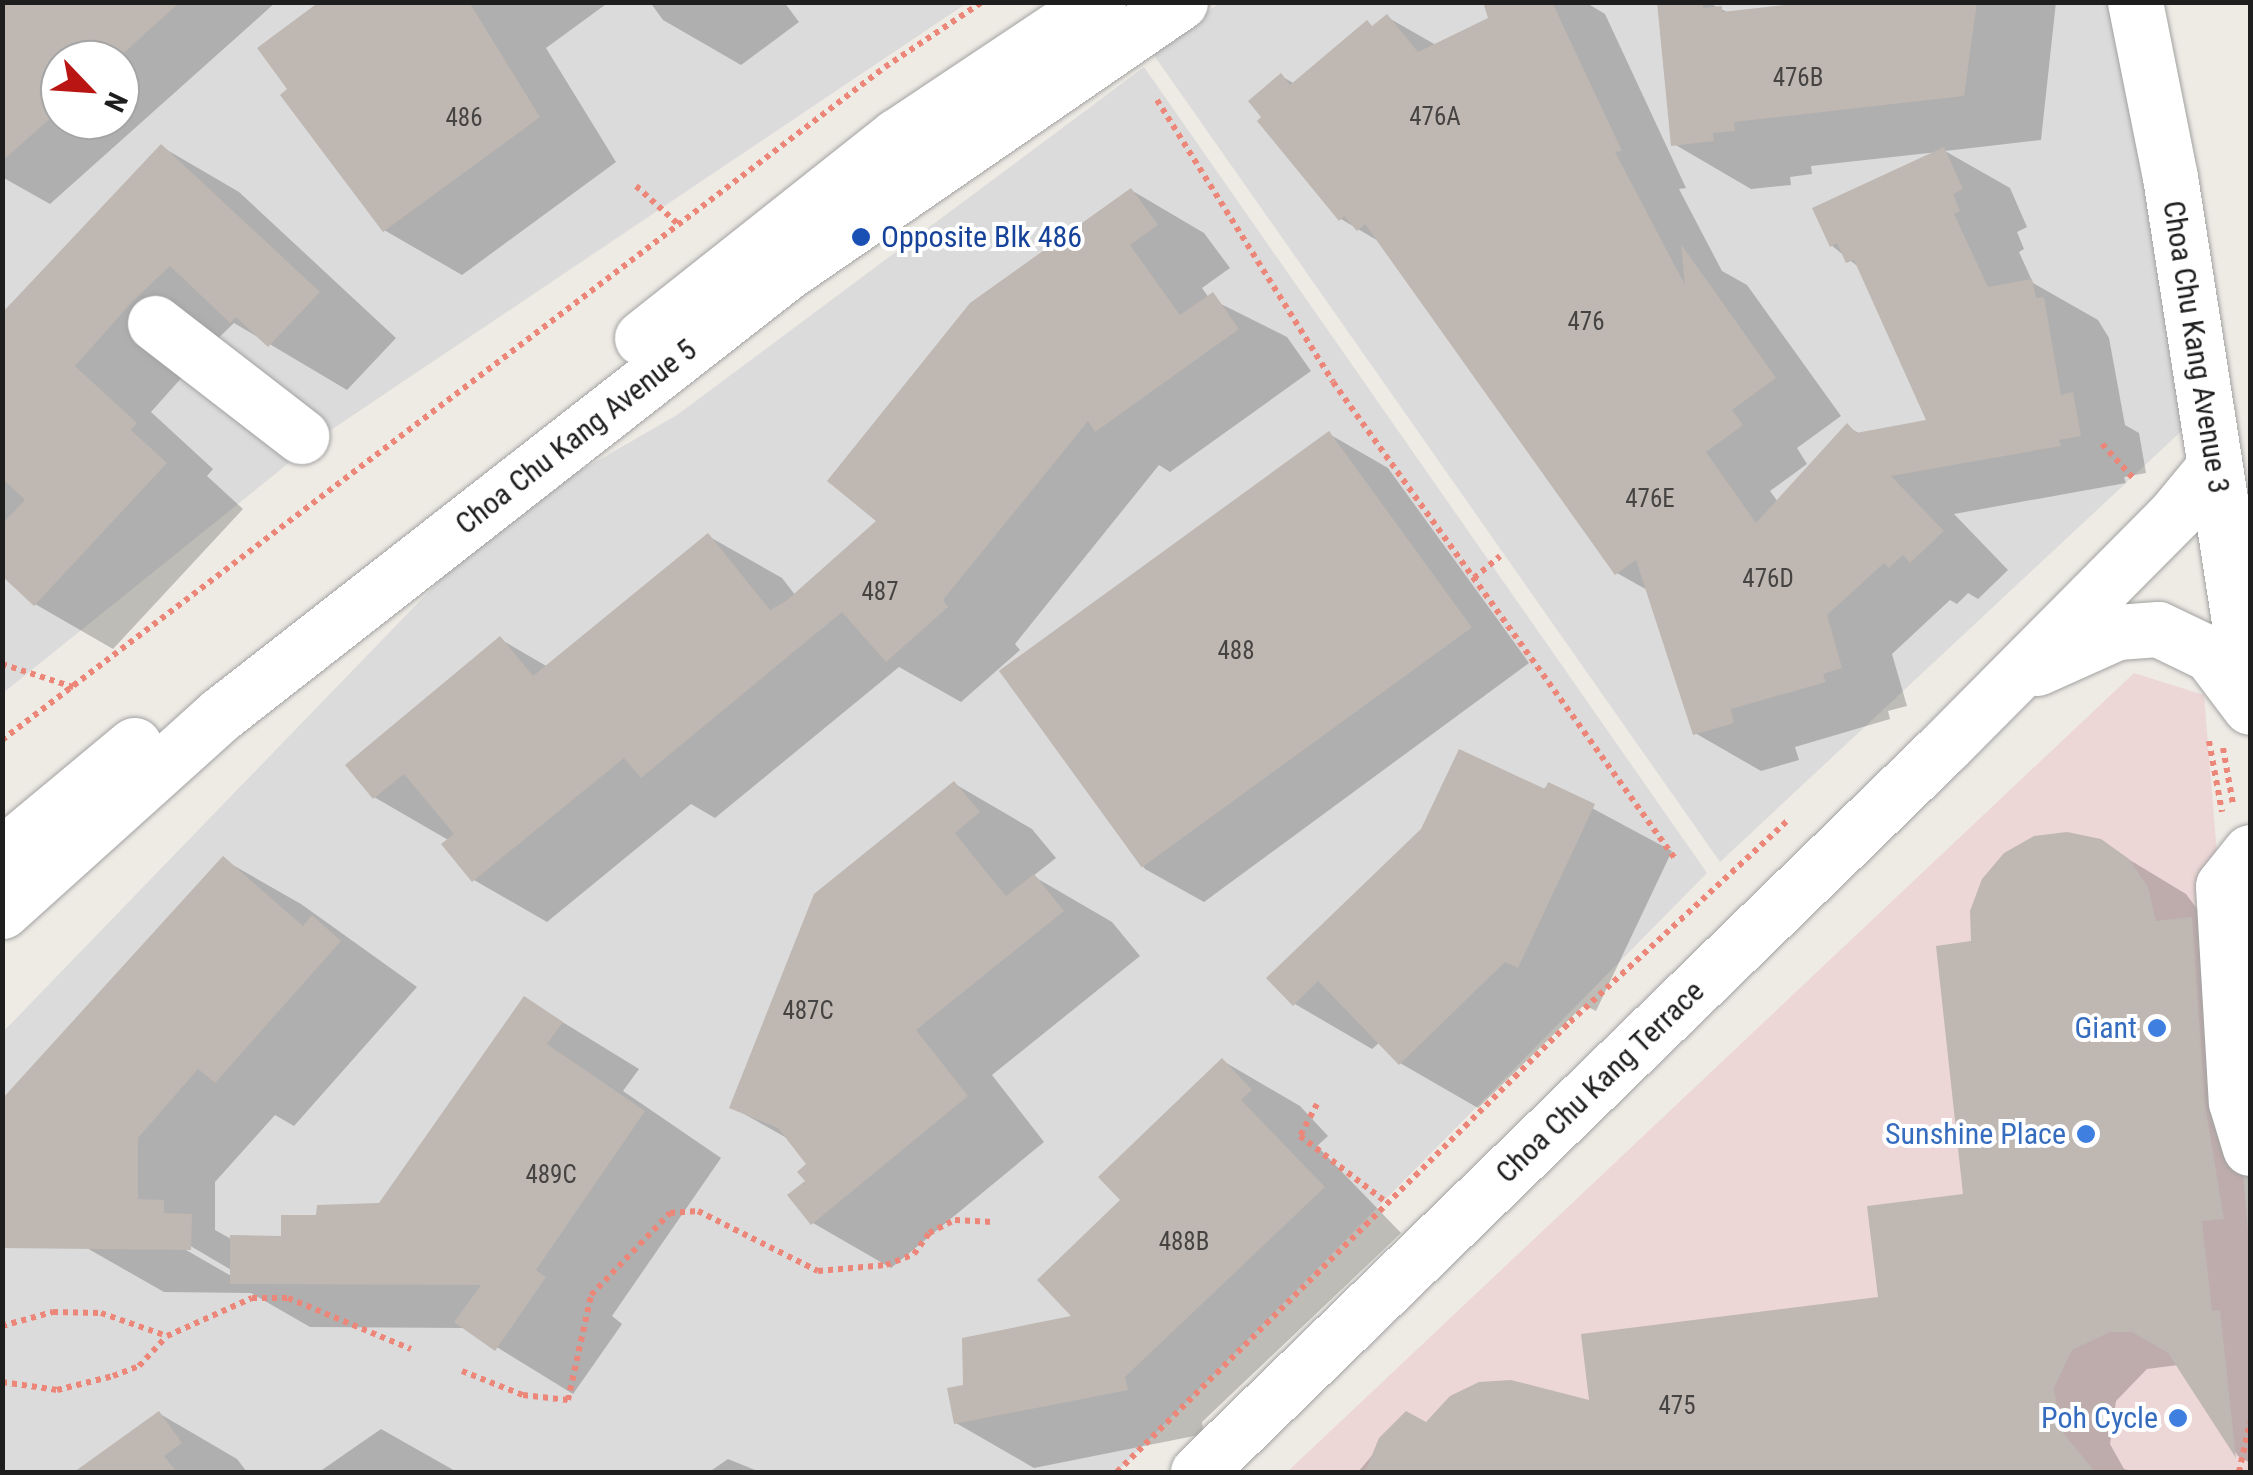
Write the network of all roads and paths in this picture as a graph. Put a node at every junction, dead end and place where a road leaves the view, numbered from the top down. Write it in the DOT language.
graph roads {
  1 [pos="982,2"];
  2 [pos="1098,2"];
  3 [pos="1180,2"];
  4 [pos="2135,2"];
  5 [pos="1158,100"];
  6 [pos="636,186"];
  7 [pos="678,224"];
  8 [pos="155,323"];
  9 [pos="302,436"];
  10 [pos="2102,444"];
  11 [pos="2214,467"];
  12 [pos="2145,490"];
  13 [pos="1500,556"];
  14 [pos="1474,578"];
  15 [pos="2,664"];
  16 [pos="74,687"];
  17 [pos="1999,688"];
  18 [pos="2240,709"];
  19 [pos="2,740"];
  20 [pos="1800,809"];
  21 [pos="2,855"];
  22 [pos="2247,855"];
  23 [pos="1676,860"];
  24 [pos="2,911"];
  25 [pos="1317,1104"];
  26 [pos="2250,1148"];
  27 [pos="1386,1202"];
  28 [pos="993,1222"];
  29 [pos="2,1326"];
  30 [pos="167,1336"];
  31 [pos="411,1349"];
  32 [pos="462,1371"];
  33 [pos="2,1382"];
  34 [pos="2250,1422"];
  35 [pos="1117,1472"];
  36 [pos="1198,1472"];
  37 [pos="2239,1472"];
  1 -- 7 [label="path"];
  2 -- 21 [label="street, Choa Chu Kang Avenue 5"];
  3 -- 24 [label="street, Choa Chu Kang Avenue 5"];
  4 -- 11 [label="street, Choa Chu Kang Avenue 3"];
  5 -- 14 [label="path"];
  6 -- 7 [label="path"];
  7 -- 16 [label="path"];
  8 -- 9 [label="street"];
  10 -- 12 [label="path"];
  11 -- 17 [label="street, Choa Chu Kang Terrace"];
  11 -- 18 [label="street, Choa Chu Kang Avenue 3"];
  13 -- 14 [label="path"];
  14 -- 23 [label="path"];
  15 -- 16 [label="path"];
  16 -- 19 [label="path"];
  17 -- 18 [label="street, Choa Chu Kang Terrace"];
  17 -- 36 [label="street, Choa Chu Kang Terrace"];
  18 -- 22 [label="path"];
  20 -- 27 [label="path"];
  22 -- 26 [label="street"];
  25 -- 27 [label="path"];
  27 -- 35 [label="path"];
  28 -- 32 [label="path"];
  29 -- 30 [label="path"];
  30 -- 31 [label="path"];
  30 -- 33 [label="path"];
  34 -- 37 [label="path"];
}
